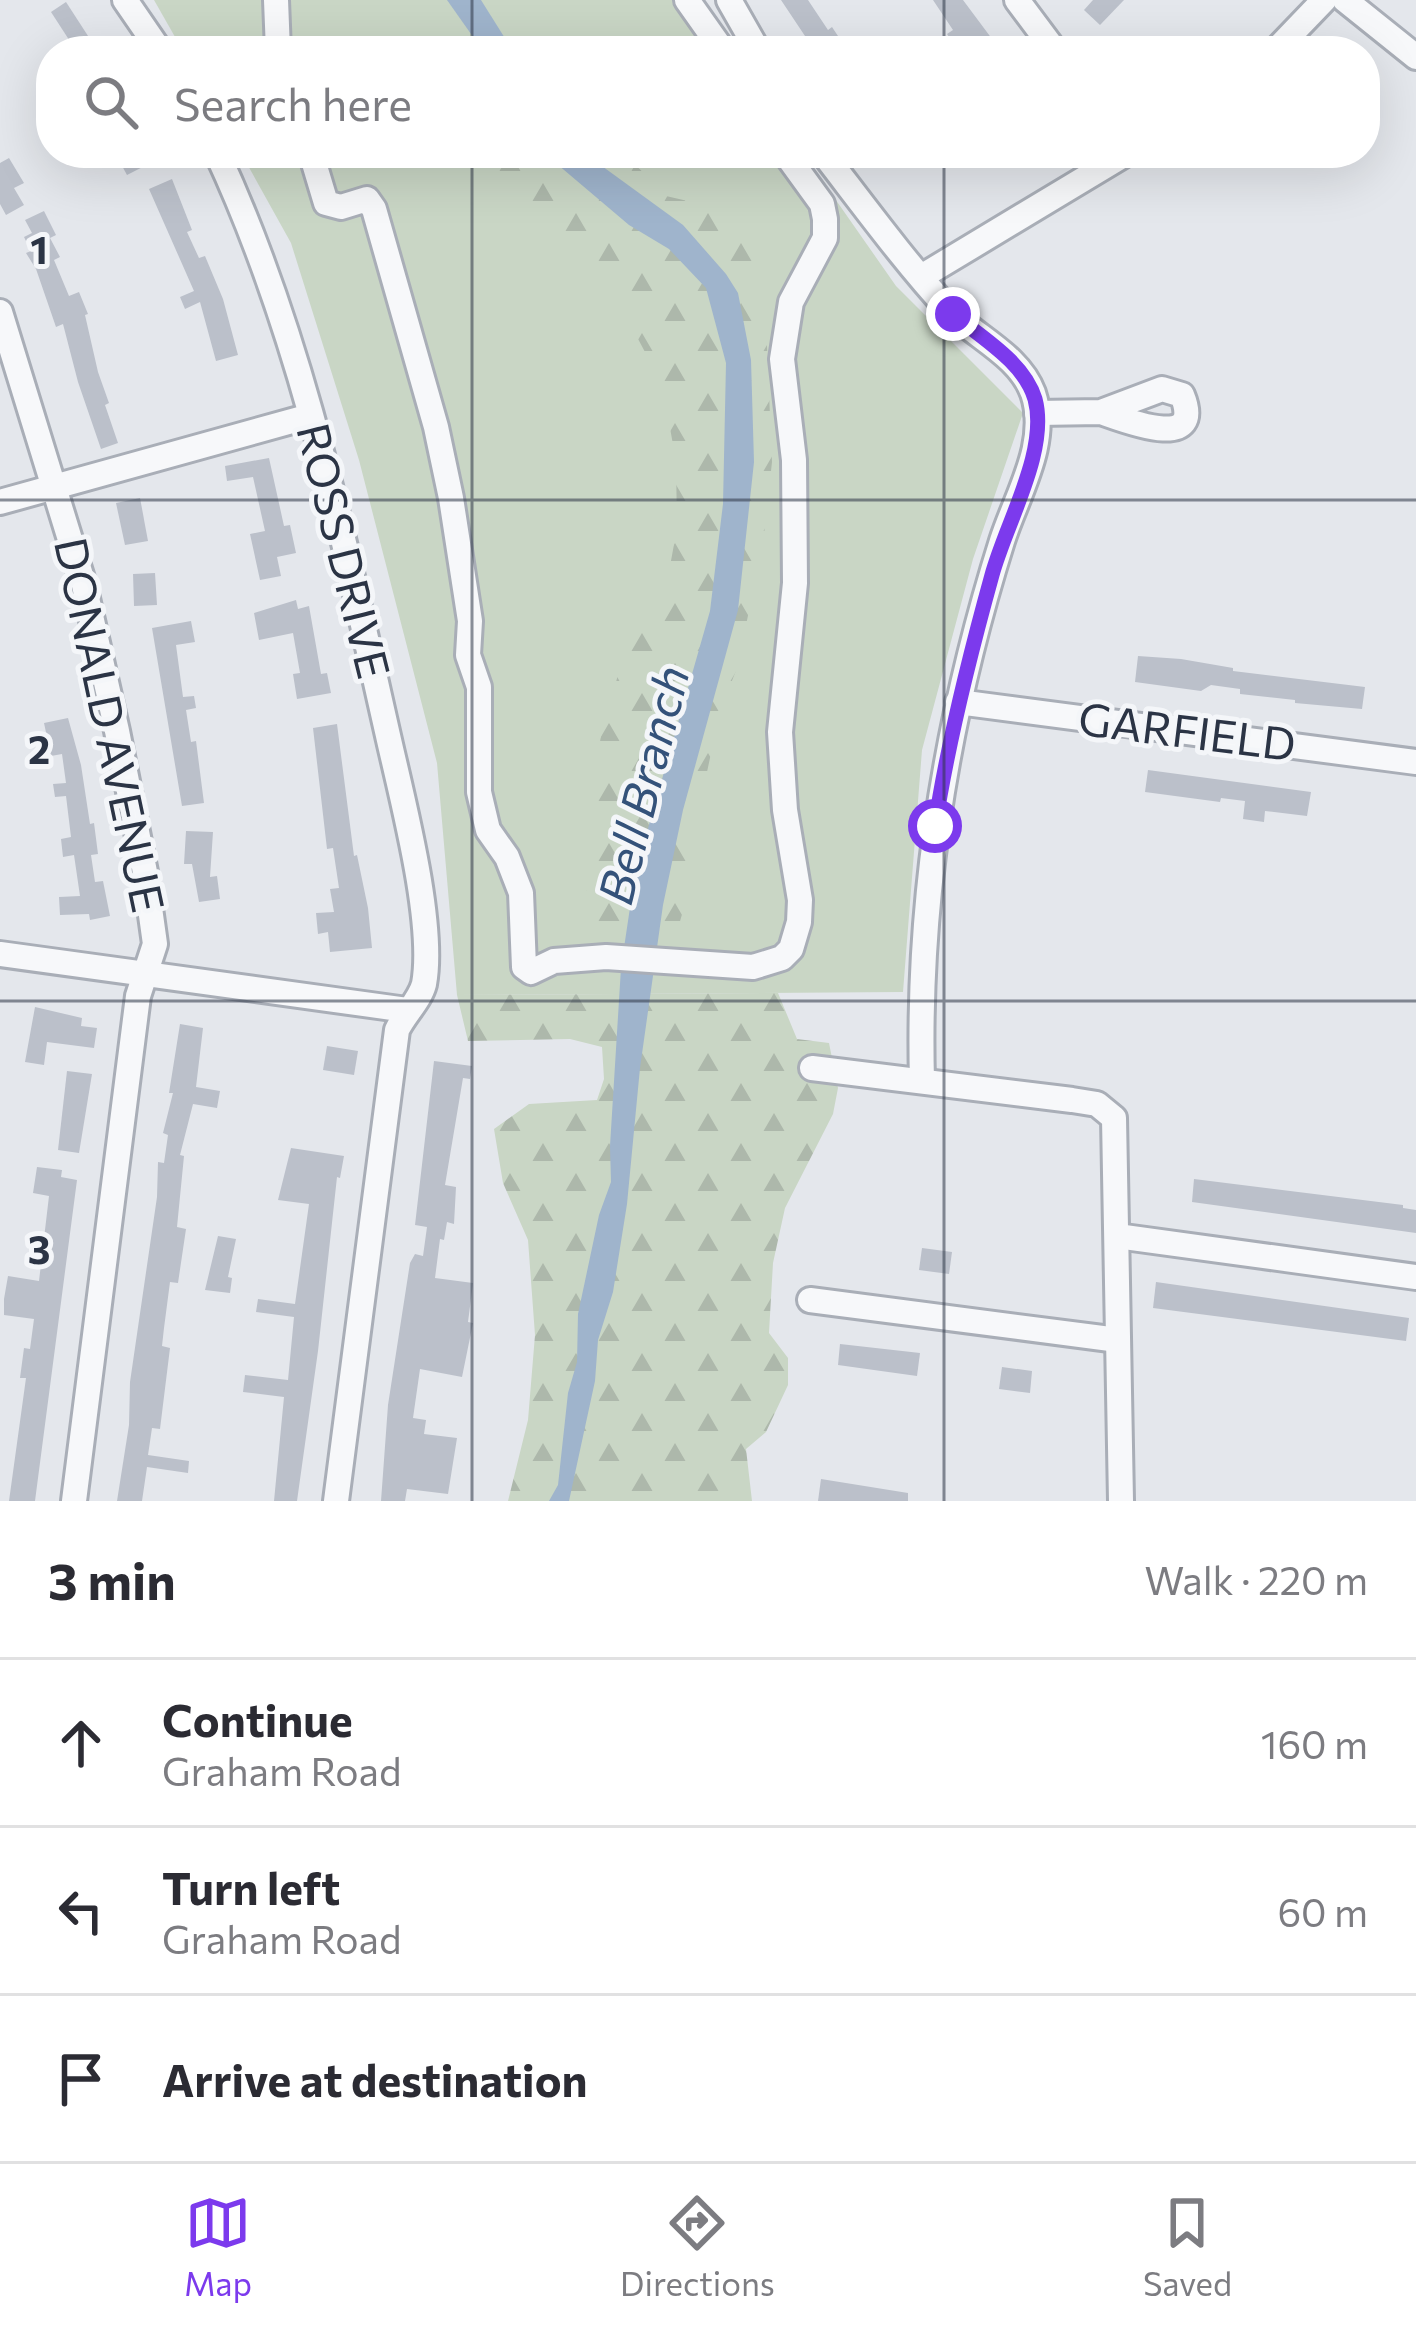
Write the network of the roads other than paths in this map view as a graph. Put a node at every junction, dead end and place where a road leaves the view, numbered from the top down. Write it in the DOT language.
graph roads {
  1 [pos="125,0"];
  2 [pos="276,0"];
  3 [pos="687,0"];
  4 [pos="729,0"];
  5 [pos="1017,0"];
  6 [pos="1324,0"];
  7 [pos="1345,0"];
  8 [pos="150,36"];
  9 [pos="277,36"];
  10 [pos="712,36"];
  11 [pos="749,36"];
  12 [pos="1044,36"];
  13 [pos="1289,36"];
  14 [pos="1416,57"];
  15 [pos="223,168"];
  16 [pos="316,168"];
  17 [pos="796,168"];
  18 [pos="835,168"];
  19 [pos="1101,168"];
  20 [pos="921,277"];
  21 [pos="0,312"];
  22 [pos="1101,412"];
  23 [pos="1037,413"];
  24 [pos="310,416"];
  25 [pos="55,487"];
  26 [pos="0,502"];
  27 [pos="958,702"];
  28 [pos="1416,762"];
  29 [pos="0,954"];
  30 [pos="146,974"];
  31 [pos="407,1010"];
  32 [pos="812,1068"];
  33 [pos="922,1081"];
  34 [pos="1118,1236"];
  35 [pos="1416,1277"];
  36 [pos="811,1300"];
  37 [pos="1118,1340"];
  38 [pos="74,1501"];
  39 [pos="336,1501"];
  40 [pos="1121,1501"];
  1 -- 8 [label="street"];
  2 -- 9 [label="street"];
  3 -- 10 [label="street"];
  4 -- 11 [label="street"];
  5 -- 12 [label="street"];
  6 -- 13 [label="street"];
  7 -- 14 [label="street"];
  15 -- 24 [label="street, ROSS DRIVE"];
  16 -- 17 [label="street"];
  18 -- 20 [label="street"];
  19 -- 20 [label="street"];
  20 -- 23 [label="street"];
  21 -- 25 [label="street, DONALD AVENUE"];
  22 -- 23 [label="street"];
  23 -- 27 [label="street"];
  24 -- 25 [label="street"];
  24 -- 31 [label="street, ROSS DRIVE"];
  25 -- 26 [label="street"];
  25 -- 30 [label="street, DONALD AVENUE"];
  27 -- 28 [label="street, GARFIELD"];
  27 -- 33 [label="street"];
  29 -- 30 [label="street"];
  30 -- 31 [label="street"];
  30 -- 38 [label="street, DONALD AVENUE"];
  31 -- 39 [label="street"];
  32 -- 33 [label="street"];
  33 -- 34 [label="street"];
  34 -- 35 [label="street"];
  34 -- 37 [label="street"];
  36 -- 37 [label="street"];
  37 -- 40 [label="street"];
}
